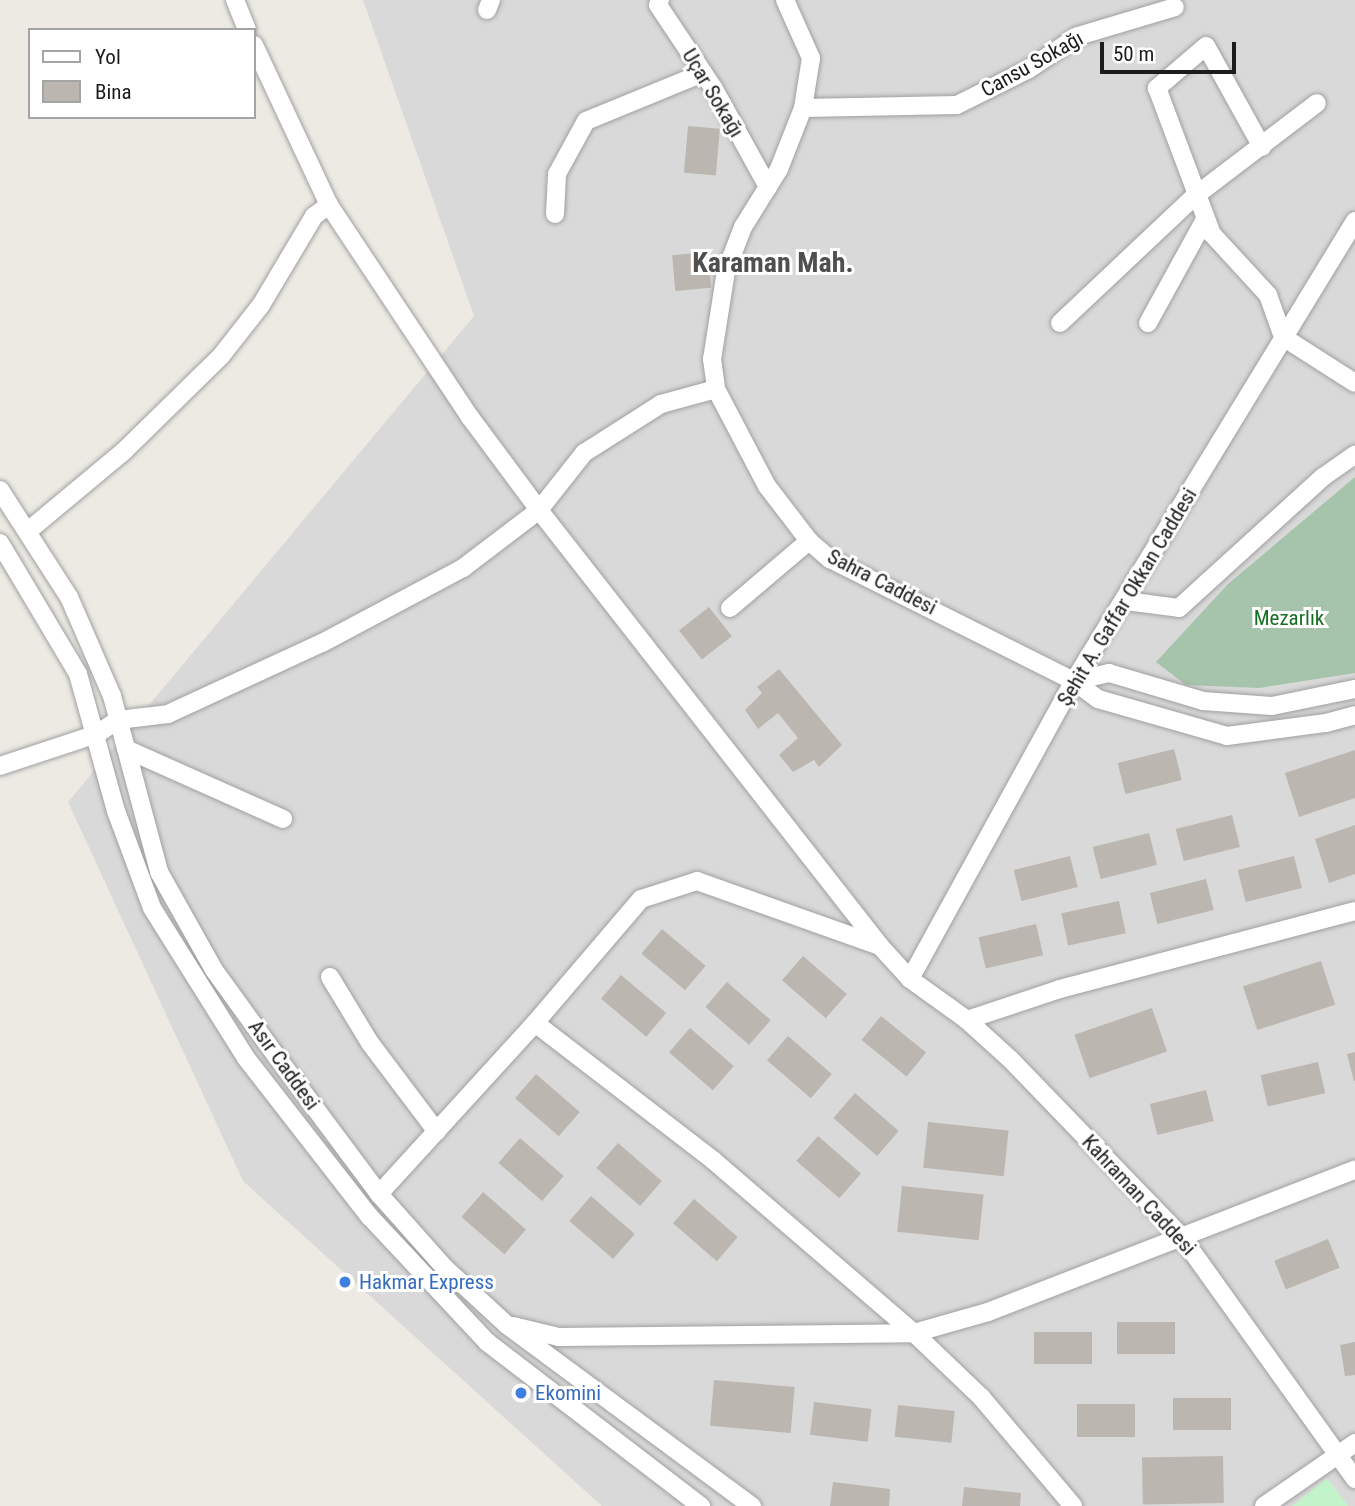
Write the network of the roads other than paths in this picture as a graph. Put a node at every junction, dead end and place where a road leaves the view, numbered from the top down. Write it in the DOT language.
graph roads {
  1 [pos="235,0"];
  2 [pos="660,0"];
  3 [pos="785,0"];
  4 [pos="1175,7"];
  5 [pos="246,28"];
  6 [pos="256,49"];
  7 [pos="703,73"];
  8 [pos="1317,103"];
  9 [pos="803,108"];
  10 [pos="1262,148"];
  11 [pos="768,187"];
  12 [pos="1195,196"];
  13 [pos="330,205"];
  14 [pos="555,214"];
  15 [pos="1205,221"];
  16 [pos="1355,221"];
  17 [pos="1060,323"];
  18 [pos="1148,323"];
  19 [pos="1283,337"];
  20 [pos="1355,383"];
  21 [pos="716,389"];
  22 [pos="1355,455"];
  23 [pos="0,490"];
  24 [pos="539,510"];
  25 [pos="28,531"];
  26 [pos="810,541"];
  27 [pos="0,543"];
  28 [pos="1126,601"];
  29 [pos="730,608"];
  30 [pos="1074,681"];
  31 [pos="1355,689"];
  32 [pos="1355,715"];
  33 [pos="118,720"];
  34 [pos="97,734"];
  35 [pos="126,749"];
  36 [pos="0,766"];
  37 [pos="283,819"];
  38 [pos="1355,911"];
  39 [pos="880,946"];
  40 [pos="330,978"];
  41 [pos="910,979"];
  42 [pos="967,1020"];
  43 [pos="535,1023"];
  44 [pos="437,1132"];
  45 [pos="1355,1170"];
  46 [pos="379,1194"];
  47 [pos="1181,1236"];
  48 [pos="507,1325"];
  49 [pos="914,1333"];
  50 [pos="1355,1443"];
  51 [pos="1338,1456"];
  52 [pos="1355,1479"];
  53 [pos="701,1506"];
  54 [pos="752,1506"];
  55 [pos="1073,1506"];
  56 [pos="1264,1506"];
  1 -- 5 [label="street"];
  2 -- 7 [label="street, Uçar Sokağı"];
  3 -- 9 [label="street, Sahra Caddesi"];
  4 -- 9 [label="street, Cansu Sokağı"];
  6 -- 13 [label="street, Kahraman Caddesi"];
  7 -- 11 [label="street, Uçar Sokağı"];
  7 -- 14 [label="street"];
  8 -- 10 [label="street"];
  9 -- 11 [label="street, Sahra Caddesi"];
  10 -- 12 [label="street"];
  10 -- 12 [label="street"];
  11 -- 21 [label="street, Sahra Caddesi"];
  12 -- 15 [label="street"];
  12 -- 17 [label="street"];
  13 -- 24 [label="street, Kahraman Caddesi"];
  13 -- 25 [label="street"];
  15 -- 18 [label="street"];
  15 -- 19 [label="street"];
  16 -- 19 [label="street, Şehit A. Gaffar Okkan Caddesi"];
  19 -- 20 [label="street"];
  19 -- 28 [label="street, Şehit A. Gaffar Okkan Caddesi"];
  21 -- 24 [label="street"];
  21 -- 26 [label="street, Sahra Caddesi"];
  22 -- 28 [label="street"];
  23 -- 25 [label="street, Asır Caddesi"];
  24 -- 33 [label="street"];
  24 -- 39 [label="street, Kahraman Caddesi"];
  25 -- 33 [label="street, Asır Caddesi"];
  26 -- 29 [label="street"];
  26 -- 30 [label="street, Sahra Caddesi"];
  27 -- 34 [label="street, Asır Caddesi"];
  28 -- 30 [label="street, Şehit A. Gaffar Okkan Caddesi"];
  30 -- 31 [label="street"];
  30 -- 32 [label="street, Sahra Caddesi"];
  30 -- 41 [label="street, Şehit A. Gaffar Okkan Caddesi"];
  33 -- 34 [label="street"];
  33 -- 35 [label="street, Asır Caddesi"];
  34 -- 36 [label="street"];
  34 -- 53 [label="street, Asır Caddesi"];
  35 -- 37 [label="street"];
  35 -- 46 [label="street, Asır Caddesi"];
  38 -- 42 [label="street"];
  39 -- 41 [label="street, Kahraman Caddesi"];
  39 -- 43 [label="street"];
  40 -- 44 [label="street"];
  41 -- 42 [label="street, Kahraman Caddesi"];
  42 -- 47 [label="street, Kahraman Caddesi"];
  43 -- 44 [label="street"];
  43 -- 49 [label="street"];
  44 -- 46 [label="street"];
  45 -- 47 [label="street"];
  46 -- 48 [label="street, Asır Caddesi"];
  47 -- 49 [label="street"];
  47 -- 51 [label="street, Kahraman Caddesi"];
  48 -- 49 [label="street"];
  48 -- 54 [label="street, Asır Caddesi"];
  49 -- 55 [label="street"];
  50 -- 51 [label="street"];
  51 -- 52 [label="street, Kahraman Caddesi"];
  51 -- 56 [label="street"];
}
